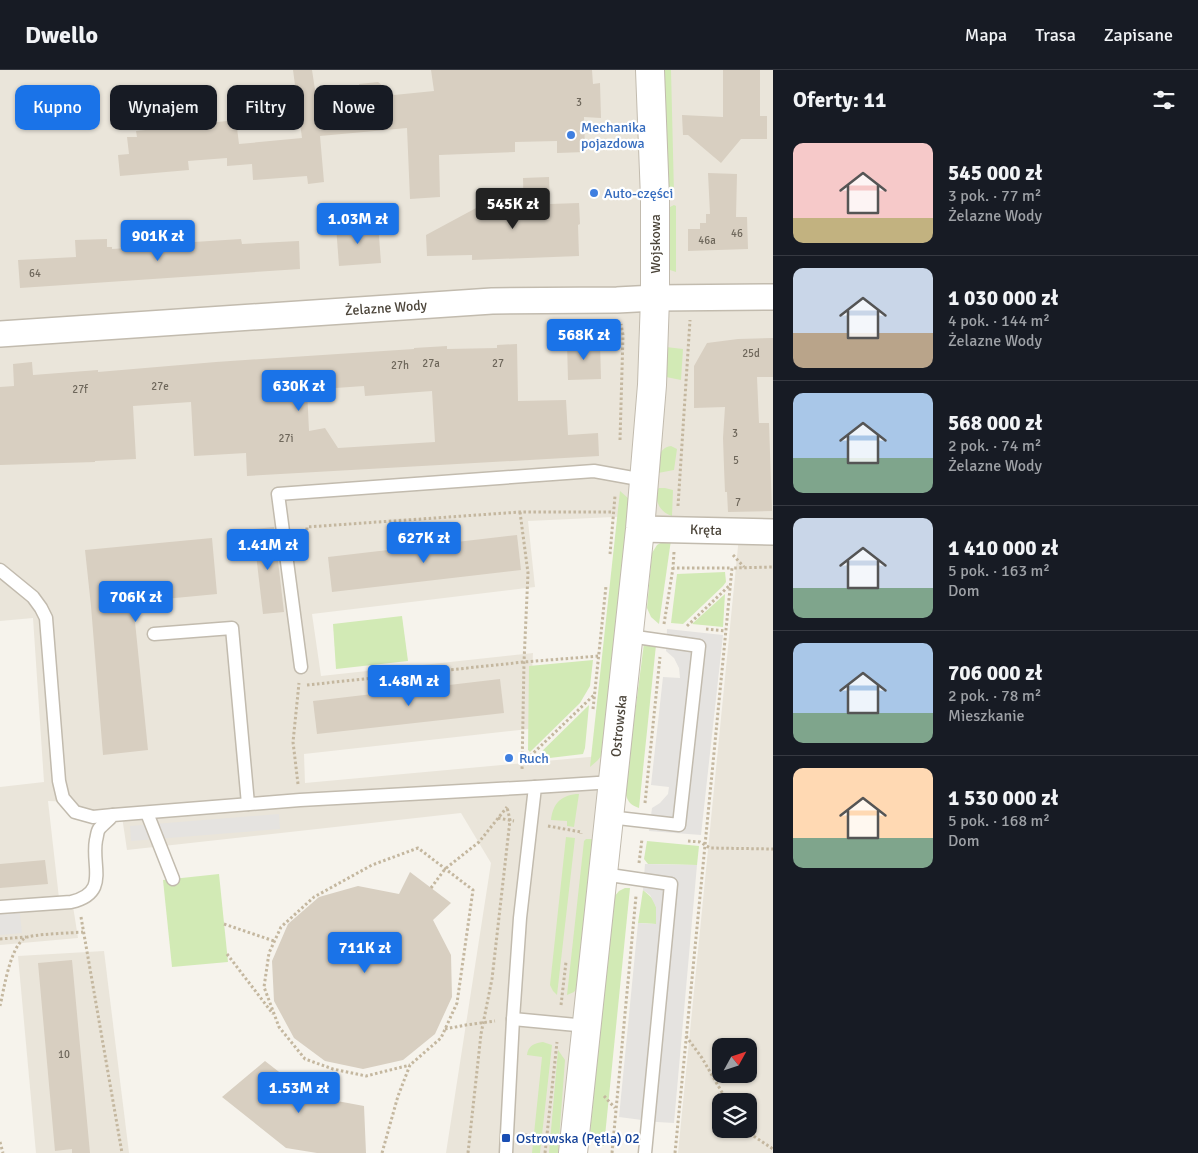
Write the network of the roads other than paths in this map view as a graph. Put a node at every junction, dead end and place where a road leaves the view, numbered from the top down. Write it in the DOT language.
graph roads {
  1 [pos="650,70"];
  2 [pos="773,297"];
  3 [pos="655,298"];
  4 [pos="0,334"];
  5 [pos="644,480"];
  6 [pos="641,520"];
  7 [pos="773,532"];
  8 [pos="0,570"];
  9 [pos="154,634"];
  10 [pos="628,644"];
  11 [pos="301,667"];
  12 [pos="613,782"];
  13 [pos="529,787"];
  14 [pos="248,804"];
  15 [pos="146,813"];
  16 [pos="114,815"];
  17 [pos="609,825"];
  18 [pos="603,874"];
  19 [pos="173,879"];
  20 [pos="0,907"];
  21 [pos="513,1020"];
  22 [pos="587,1026"];
  23 [pos="506,1153"];
  24 [pos="573,1153"];
  25 [pos="645,1153"];
  1 -- 3 [label="street, Wojskowa"];
  2 -- 3 [label="street, Żelazne Wody"];
  3 -- 4 [label="street, Żelazne Wody"];
  3 -- 5 [label="street, Ostrowska"];
  5 -- 6 [label="street, Ostrowska"];
  5 -- 11 [label="lane"];
  6 -- 7 [label="street, Kręta"];
  6 -- 10 [label="street, Ostrowska"];
  8 -- 16 [label="lane"];
  9 -- 14 [label="lane"];
  10 -- 12 [label="street, Ostrowska"];
  10 -- 17 [label="lane"];
  12 -- 13 [label="lane"];
  12 -- 17 [label="street, Ostrowska"];
  13 -- 14 [label="lane"];
  13 -- 21 [label="lane"];
  14 -- 15 [label="lane"];
  15 -- 16 [label="lane"];
  15 -- 19 [label="lane"];
  16 -- 20 [label="lane"];
  17 -- 18 [label="street, Ostrowska"];
  18 -- 22 [label="street, Ostrowska"];
  18 -- 25 [label="lane"];
  21 -- 22 [label="lane"];
  21 -- 23 [label="lane"];
  22 -- 24 [label="street, Ostrowska"];
}
